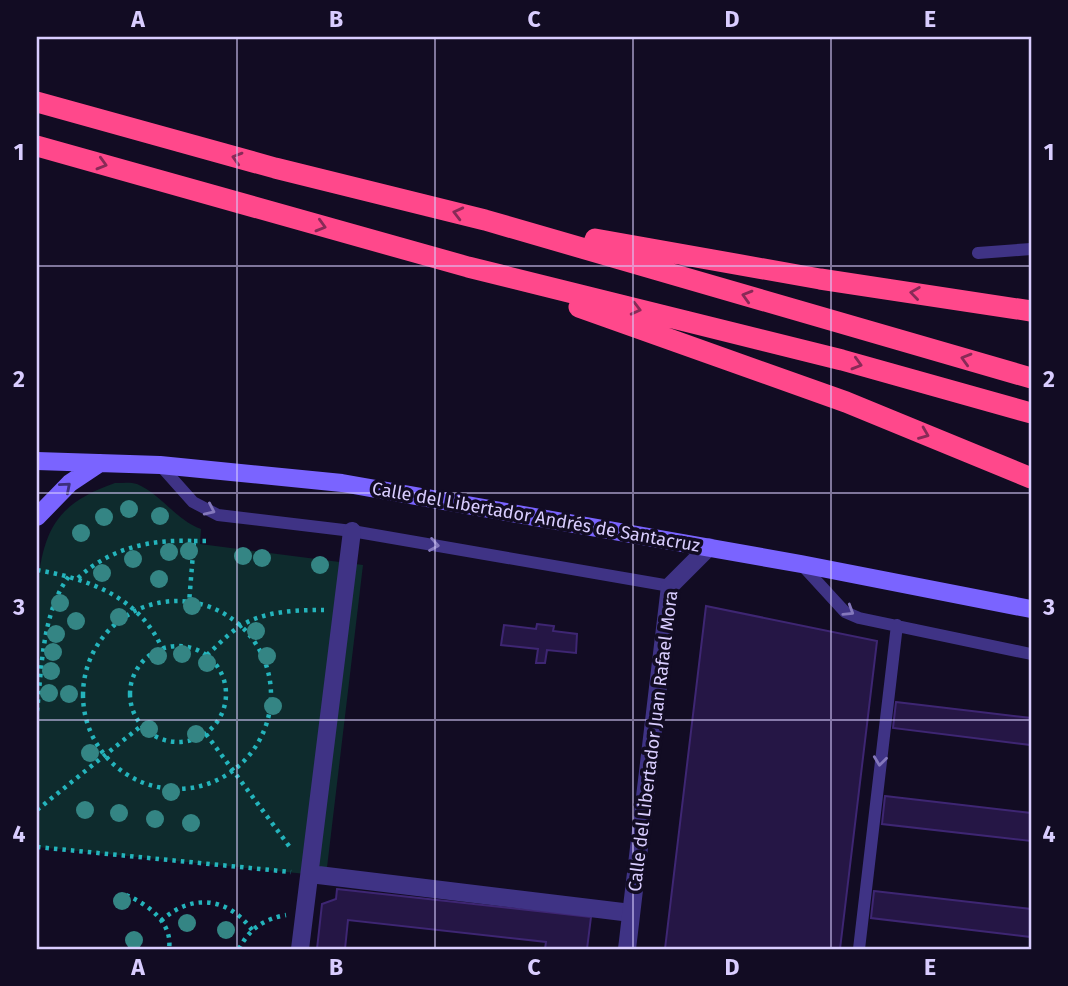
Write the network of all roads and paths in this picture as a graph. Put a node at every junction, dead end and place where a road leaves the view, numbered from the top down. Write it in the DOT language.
graph roads {
  1 [pos="37,102"];
  2 [pos="37,146"];
  3 [pos="485,220"];
  4 [pos="1031,249"];
  5 [pos="978,253"];
  6 [pos="468,267"];
  7 [pos="1031,310"];
  8 [pos="1031,378"];
  9 [pos="1031,413"];
  10 [pos="37,461"];
  11 [pos="101,463"];
  12 [pos="160,465"];
  13 [pos="1031,478"];
  14 [pos="37,517"];
  15 [pos="352,531"];
  16 [pos="194,541"];
  17 [pos="206,541"];
  18 [pos="709,547"];
  19 [pos="801,564"];
  20 [pos="37,570"];
  21 [pos="69,576"];
  22 [pos="78,578"];
  23 [pos="670,586"];
  24 [pos="190,603"];
  25 [pos="1031,609"];
  26 [pos="342,610"];
  27 [pos="136,611"];
  28 [pos="242,625"];
  29 [pos="897,625"];
  30 [pos="162,648"];
  31 [pos="1031,654"];
  32 [pos="207,655"];
  33 [pos="37,711"];
  34 [pos="141,726"];
  35 [pos="206,734"];
  36 [pos="106,755"];
  37 [pos="233,771"];
  38 [pos="37,810"];
  39 [pos="37,847"];
  40 [pos="310,874"];
  41 [pos="126,895"];
  42 [pos="631,914"];
  43 [pos="305,915"];
  44 [pos="161,921"];
  45 [pos="252,930"];
  46 [pos="169,949"];
  47 [pos="239,949"];
  48 [pos="300,949"];
  49 [pos="627,949"];
  50 [pos="859,949"];
  3 -- 1 [label="highway, one-way"];
  2 -- 6 [label="highway, one-way"];
  7 -- 3 [label="highway, one-way"];
  8 -- 3 [label="highway, one-way"];
  4 -- 5 [label="lane"];
  6 -- 9 [label="highway, one-way"];
  6 -- 13 [label="highway, one-way"];
  10 -- 11 [label="main road, Calle del Libertador Andrés de Santacruz"];
  11 -- 12 [label="main road, Calle del Libertador Andrés de Santacruz"];
  14 -- 11 [label="main road, one-way"];
  12 -- 15 [label="lane, one-way"];
  12 -- 18 [label="main road, Calle del Libertador Andrés de Santacruz"];
  15 -- 23 [label="lane, one-way"];
  15 -- 26 [label="street"];
  16 -- 17 [label="path"];
  16 -- 22 [label="path"];
  16 -- 24 [label="path"];
  18 -- 19 [label="main road, Calle del Libertador Andrés de Santacruz"];
  18 -- 23 [label="street, Calle del Libertador Juan Rafael Mora"];
  19 -- 25 [label="main road, Calle del Libertador Andrés de Santacruz"];
  19 -- 29 [label="lane, one-way"];
  20 -- 21 [label="path"];
  21 -- 22 [label="path"];
  21 -- 33 [label="path"];
  22 -- 27 [label="path"];
  23 -- 42 [label="street, Calle del Libertador Juan Rafael Mora"];
  24 -- 27 [label="path"];
  24 -- 28 [label="path"];
  26 -- 28 [label="path"];
  26 -- 40 [label="street"];
  27 -- 30 [label="path"];
  27 -- 36 [label="path"];
  28 -- 32 [label="path"];
  28 -- 37 [label="path"];
  29 -- 31 [label="lane"];
  29 -- 50 [label="lane, one-way"];
  30 -- 32 [label="path"];
  30 -- 34 [label="path"];
  32 -- 35 [label="path"];
  34 -- 35 [label="path"];
  34 -- 36 [label="path"];
  35 -- 37 [label="path"];
  36 -- 37 [label="path"];
  36 -- 38 [label="path"];
  37 -- 40 [label="path"];
  39 -- 40 [label="path"];
  40 -- 42 [label="street"];
  40 -- 43 [label="street"];
  41 -- 44 [label="path"];
  42 -- 49 [label="street, Calle del Libertador Juan Rafael Mora"];
  43 -- 45 [label="path"];
  43 -- 48 [label="street"];
  44 -- 45 [label="path"];
  44 -- 46 [label="path"];
  45 -- 47 [label="path"];
}
